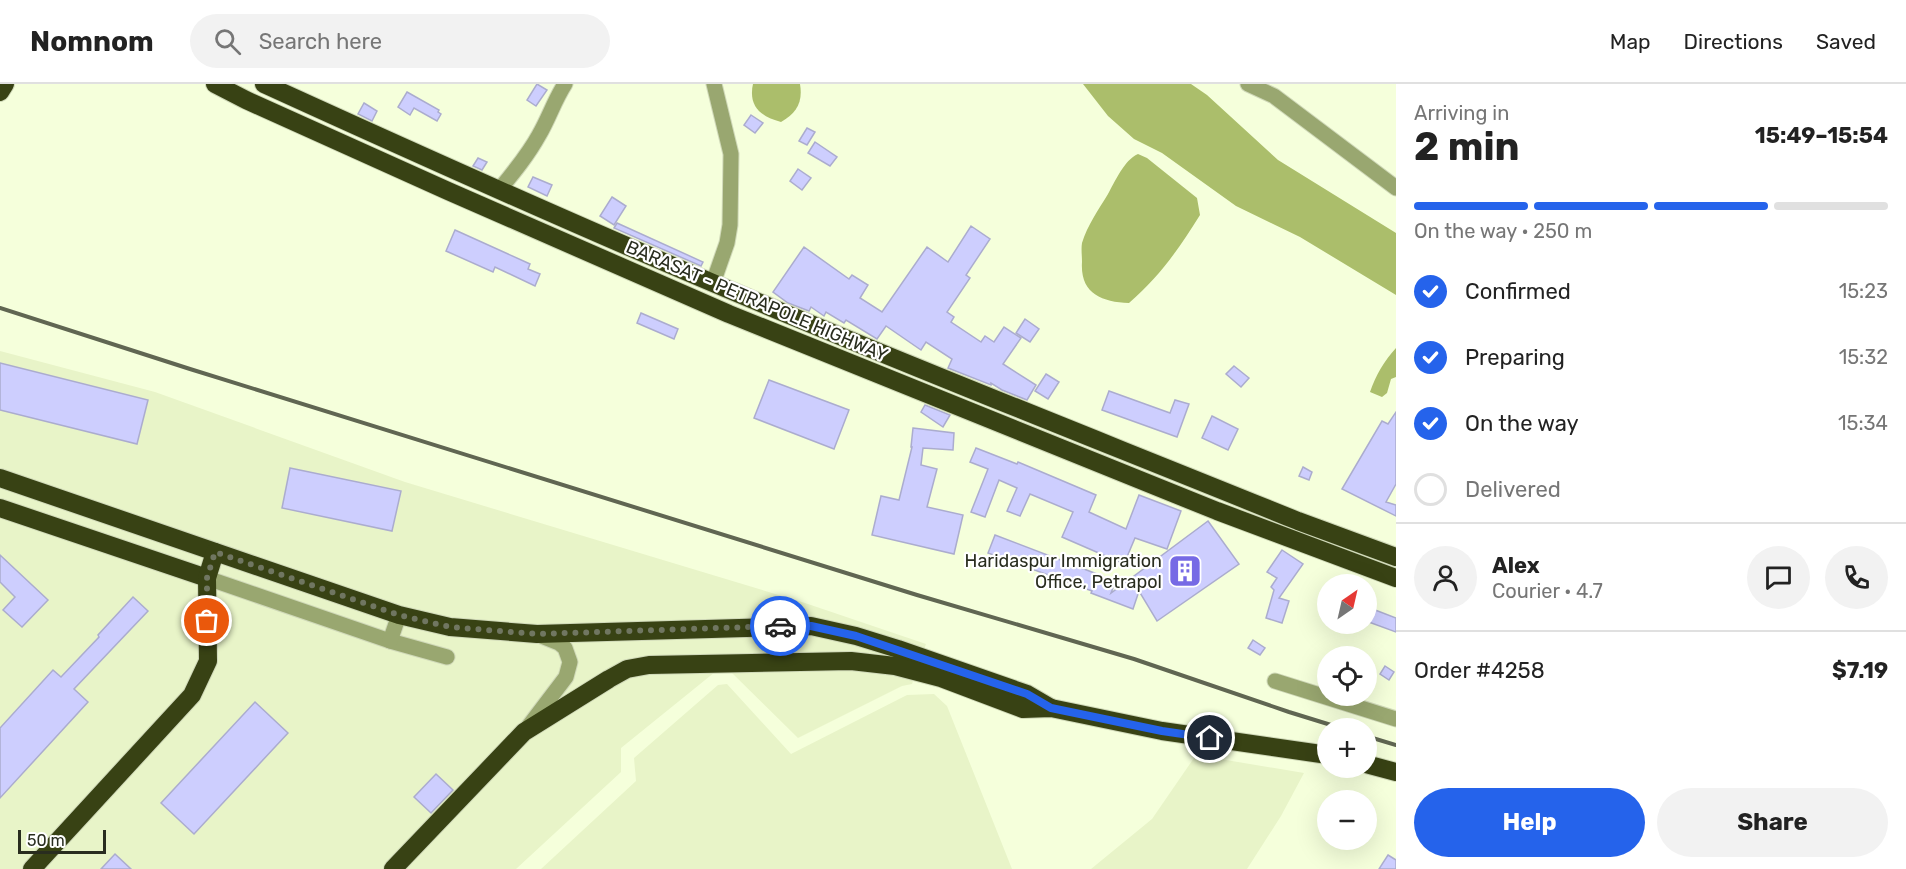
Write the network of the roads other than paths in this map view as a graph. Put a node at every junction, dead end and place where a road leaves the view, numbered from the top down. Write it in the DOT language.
graph roads {
  1 [pos="6,84"];
  2 [pos="215,84"];
  3 [pos="264,84"];
  4 [pos="565,84"];
  5 [pos="714,84"];
  6 [pos="1248,84"];
  7 [pos="0,92"];
  8 [pos="1396,188"];
  9 [pos="500,189"];
  10 [pos="713,283"];
  11 [pos="0,478"];
  12 [pos="0,508"];
  13 [pos="215,552"];
  14 [pos="1396,557"];
  15 [pos="207,578"];
  16 [pos="1396,578"];
  17 [pos="399,615"];
  18 [pos="537,634"];
  19 [pos="390,642"];
  20 [pos="447,657"];
  21 [pos="1275,681"];
  22 [pos="1051,708"];
  23 [pos="1396,719"];
  24 [pos="524,732"];
  25 [pos="1317,753"];
  26 [pos="1377,767"];
  27 [pos="1396,772"];
  28 [pos="32,869"];
  29 [pos="393,869"];
  1 -- 7 [label="highway"];
  2 -- 16 [label="highway, BARASAT - PETRAPOLE HIGHWAY"];
  3 -- 9 [label="highway, BARASAT - PETRAPOLE HIGHWAY"];
  4 -- 9 [label="street"];
  5 -- 10 [label="street"];
  6 -- 8 [label="street"];
  9 -- 10 [label="highway, BARASAT - PETRAPOLE HIGHWAY"];
  10 -- 14 [label="highway, BARASAT - PETRAPOLE HIGHWAY"];
  11 -- 13 [label="highway"];
  12 -- 15 [label="highway"];
  13 -- 15 [label="highway"];
  13 -- 17 [label="highway"];
  15 -- 19 [label="street"];
  15 -- 28 [label="highway"];
  17 -- 18 [label="highway"];
  17 -- 19 [label="street"];
  18 -- 22 [label="highway"];
  18 -- 24 [label="street"];
  19 -- 20 [label="street"];
  21 -- 23 [label="street"];
  22 -- 24 [label="highway"];
  22 -- 25 [label="highway"];
  24 -- 29 [label="highway"];
  26 -- 27 [label="highway"];
}
